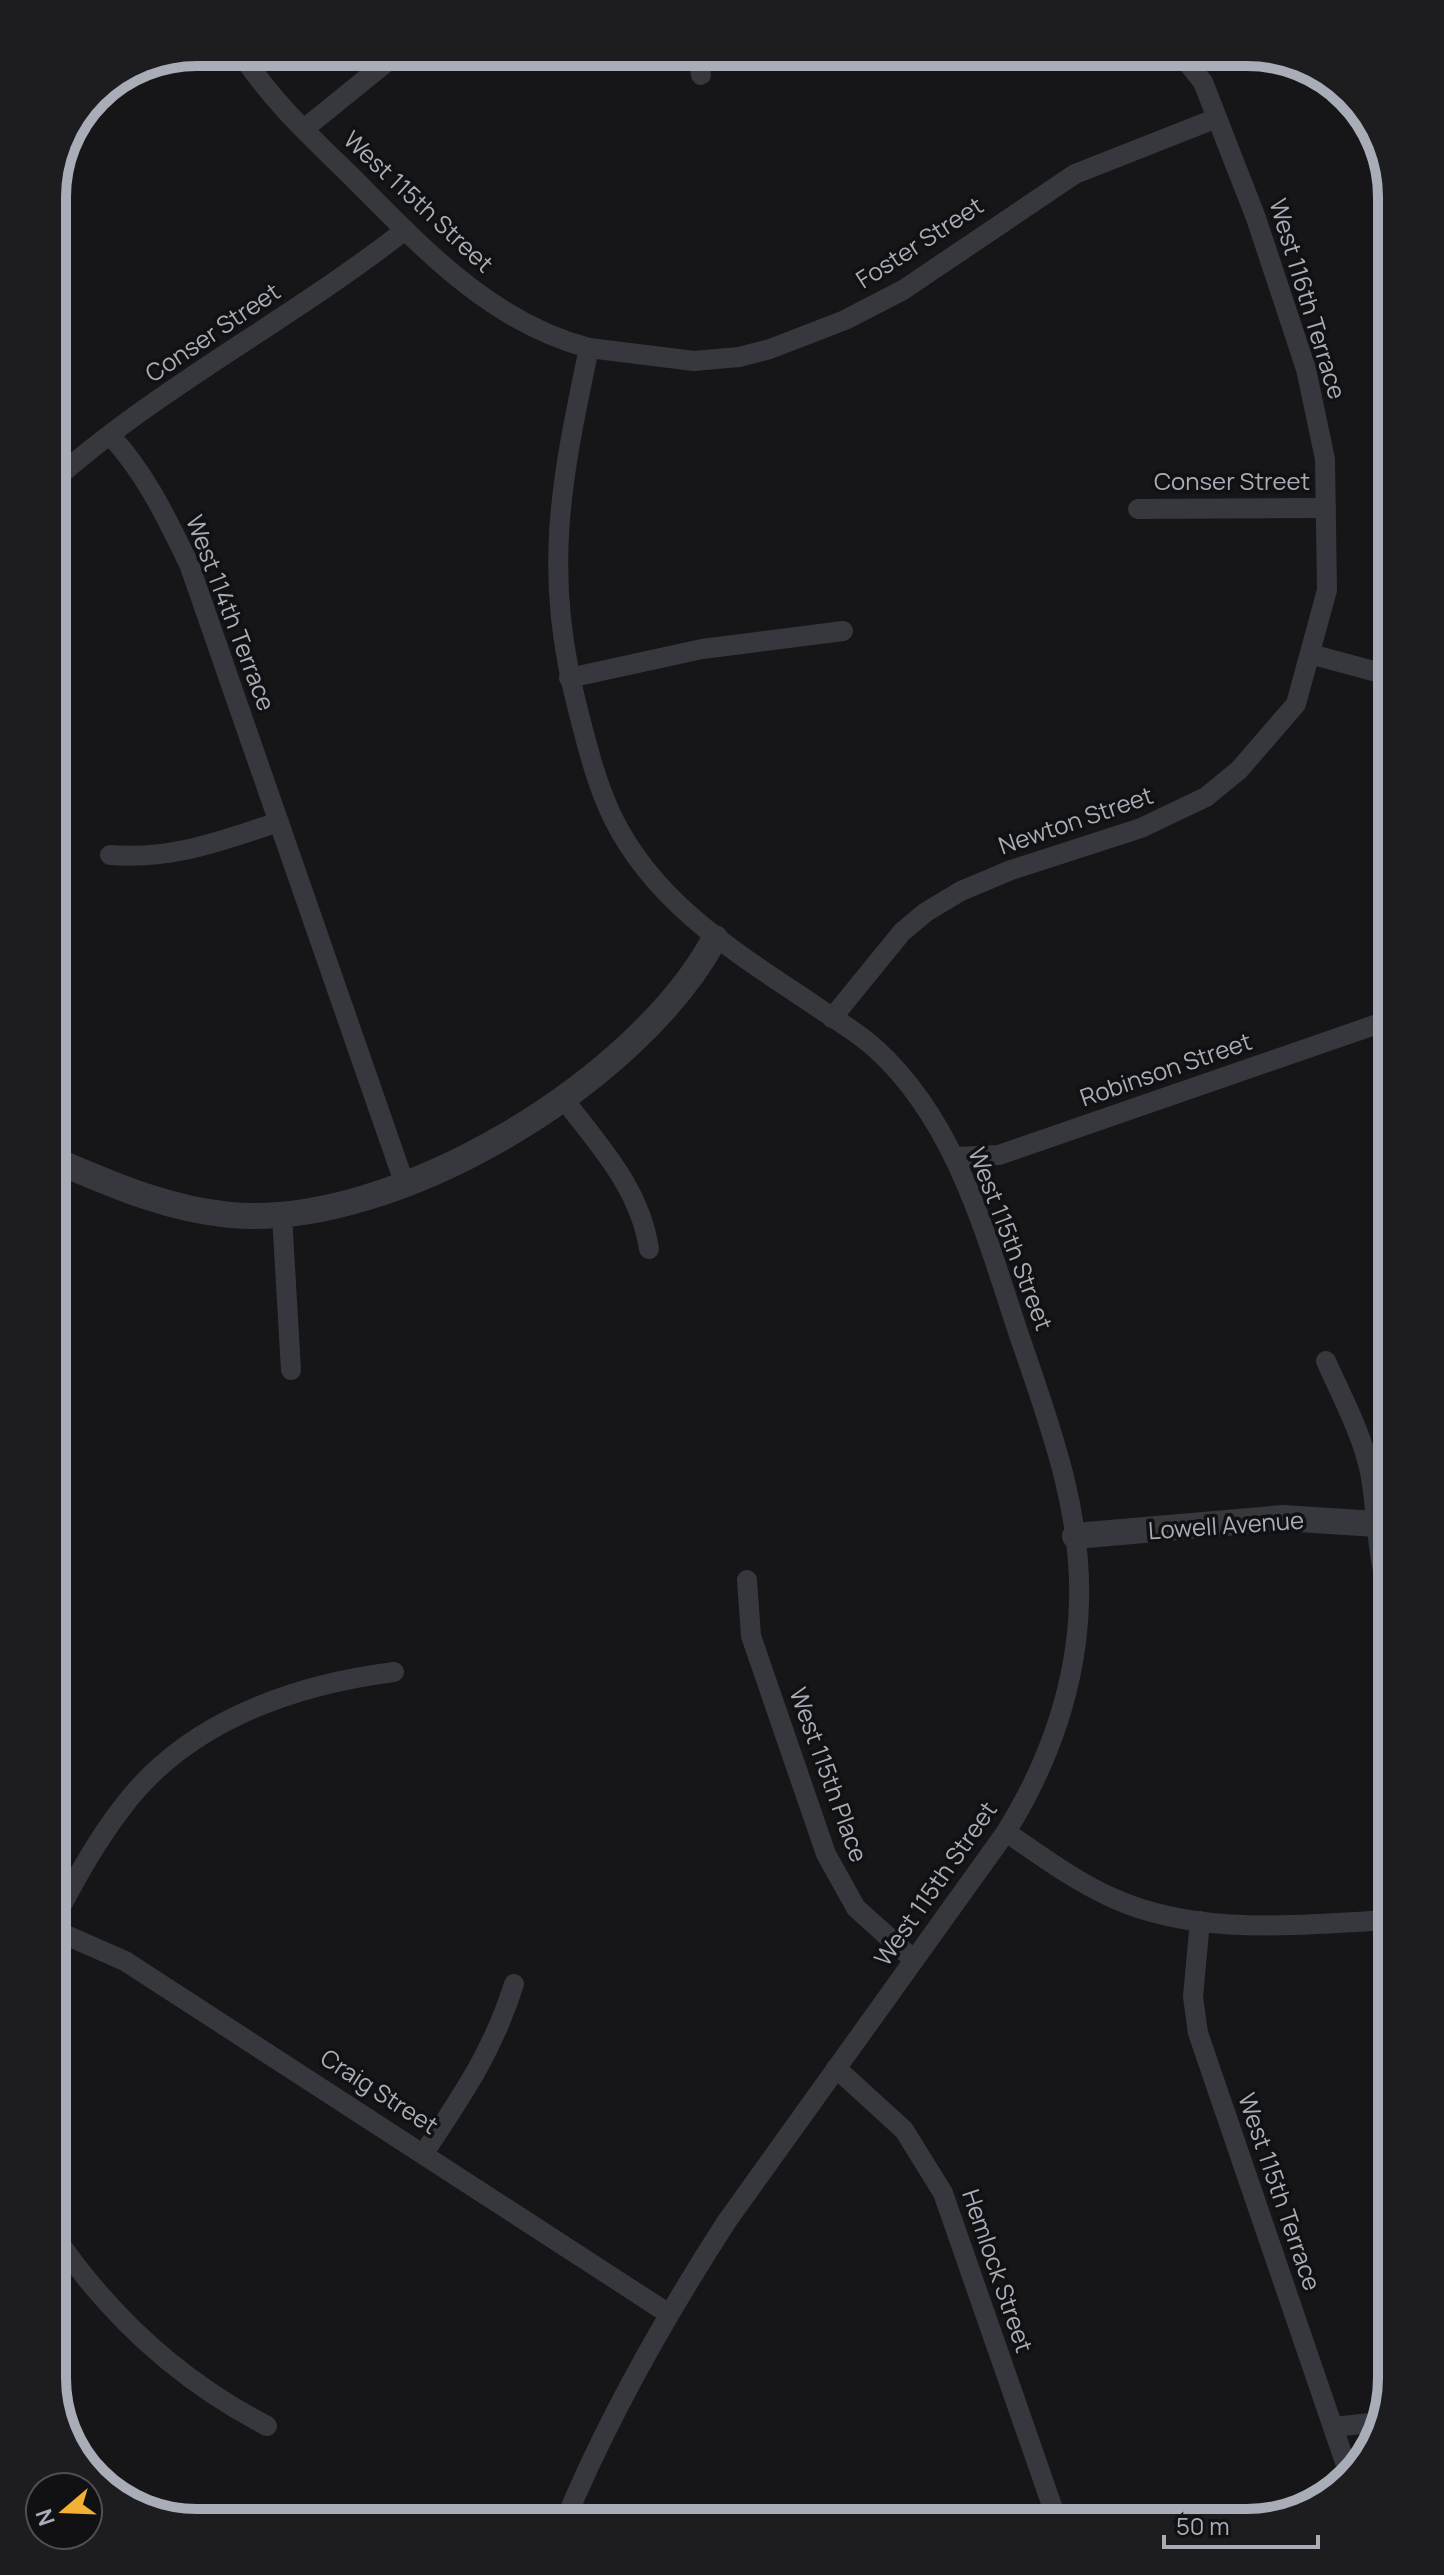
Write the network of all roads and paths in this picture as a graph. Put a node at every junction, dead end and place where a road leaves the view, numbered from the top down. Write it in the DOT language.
graph roads {
  1 [pos="250,66"];
  2 [pos="382,66"];
  3 [pos="699,66"];
  4 [pos="1190,66"];
  5 [pos="701,75"];
  6 [pos="1217,118"];
  7 [pos="304,129"];
  8 [pos="405,230"];
  9 [pos="589,348"];
  10 [pos="110,435"];
  11 [pos="66,471"];
  12 [pos="1326,508"];
  13 [pos="1138,509"];
  14 [pos="843,631"];
  15 [pos="1310,654"];
  16 [pos="1378,672"];
  17 [pos="569,678"];
  18 [pos="279,822"];
  19 [pos="110,855"];
  20 [pos="715,938"];
  21 [pos="832,1018"];
  22 [pos="1378,1024"];
  23 [pos="562,1097"];
  24 [pos="954,1157"];
  25 [pos="66,1165"];
  26 [pos="405,1185"];
  27 [pos="282,1215"];
  28 [pos="649,1249"];
  29 [pos="1326,1361"];
  30 [pos="291,1370"];
  31 [pos="1378,1502"];
  32 [pos="1378,1525"];
  33 [pos="1075,1536"];
  34 [pos="747,1580"];
  35 [pos="394,1672"];
  36 [pos="1006,1832"];
  37 [pos="66,1899"];
  38 [pos="1200,1921"];
  39 [pos="1378,1921"];
  40 [pos="66,1933"];
  41 [pos="914,1960"];
  42 [pos="514,1984"];
  43 [pos="836,2068"];
  44 [pos="424,2153"];
  45 [pos="66,2253"];
  46 [pos="669,2314"];
  47 [pos="1370,2423"];
  48 [pos="267,2426"];
  49 [pos="1333,2427"];
  50 [pos="1346,2464"];
  51 [pos="571,2509"];
  52 [pos="1053,2509"];
  1 -- 7 [label="street, West 115th Street"];
  2 -- 7 [label="street"];
  3 -- 5 [label="street"];
  4 -- 6 [label="street, West 116th Terrace"];
  6 -- 9 [label="street, Foster Street"];
  6 -- 12 [label="street, West 116th Terrace"];
  7 -- 8 [label="street, West 115th Street"];
  8 -- 9 [label="street, West 115th Street"];
  8 -- 10 [label="street, Conser Street"];
  9 -- 17 [label="street, West 115th Street"];
  10 -- 11 [label="street, Conser Street"];
  10 -- 18 [label="street, West 114th Terrace"];
  12 -- 13 [label="street, Conser Street"];
  12 -- 15 [label="street, West 116th Terrace"];
  14 -- 17 [label="street"];
  15 -- 16 [label="street"];
  15 -- 21 [label="street, Newton Street"];
  17 -- 20 [label="street, West 115th Street"];
  18 -- 19 [label="street"];
  18 -- 26 [label="street, West 114th Terrace"];
  20 -- 21 [label="street, West 115th Street"];
  20 -- 23 [label="street"];
  21 -- 24 [label="street, West 115th Street"];
  22 -- 24 [label="street, Robinson Street"];
  23 -- 26 [label="street"];
  23 -- 28 [label="street"];
  24 -- 33 [label="street, West 115th Street"];
  25 -- 27 [label="street"];
  26 -- 27 [label="street"];
  27 -- 30 [label="street"];
  29 -- 31 [label="street"];
  32 -- 33 [label="street, Lowell Avenue"];
  33 -- 36 [label="street, West 115th Street"];
  34 -- 41 [label="street, West 115th Place"];
  35 -- 37 [label="street"];
  36 -- 38 [label="street"];
  36 -- 41 [label="street, West 115th Street"];
  38 -- 39 [label="street"];
  38 -- 49 [label="street, West 115th Terrace"];
  40 -- 44 [label="street, Craig Street"];
  41 -- 43 [label="street, West 115th Street"];
  42 -- 44 [label="street"];
  43 -- 46 [label="street, West 115th Street"];
  43 -- 52 [label="street, Hemlock Street"];
  44 -- 46 [label="street, Craig Street"];
  45 -- 48 [label="street"];
  46 -- 51 [label="street, West 115th Street"];
  47 -- 49 [label="street"];
  49 -- 50 [label="street, West 115th Terrace"];
}
